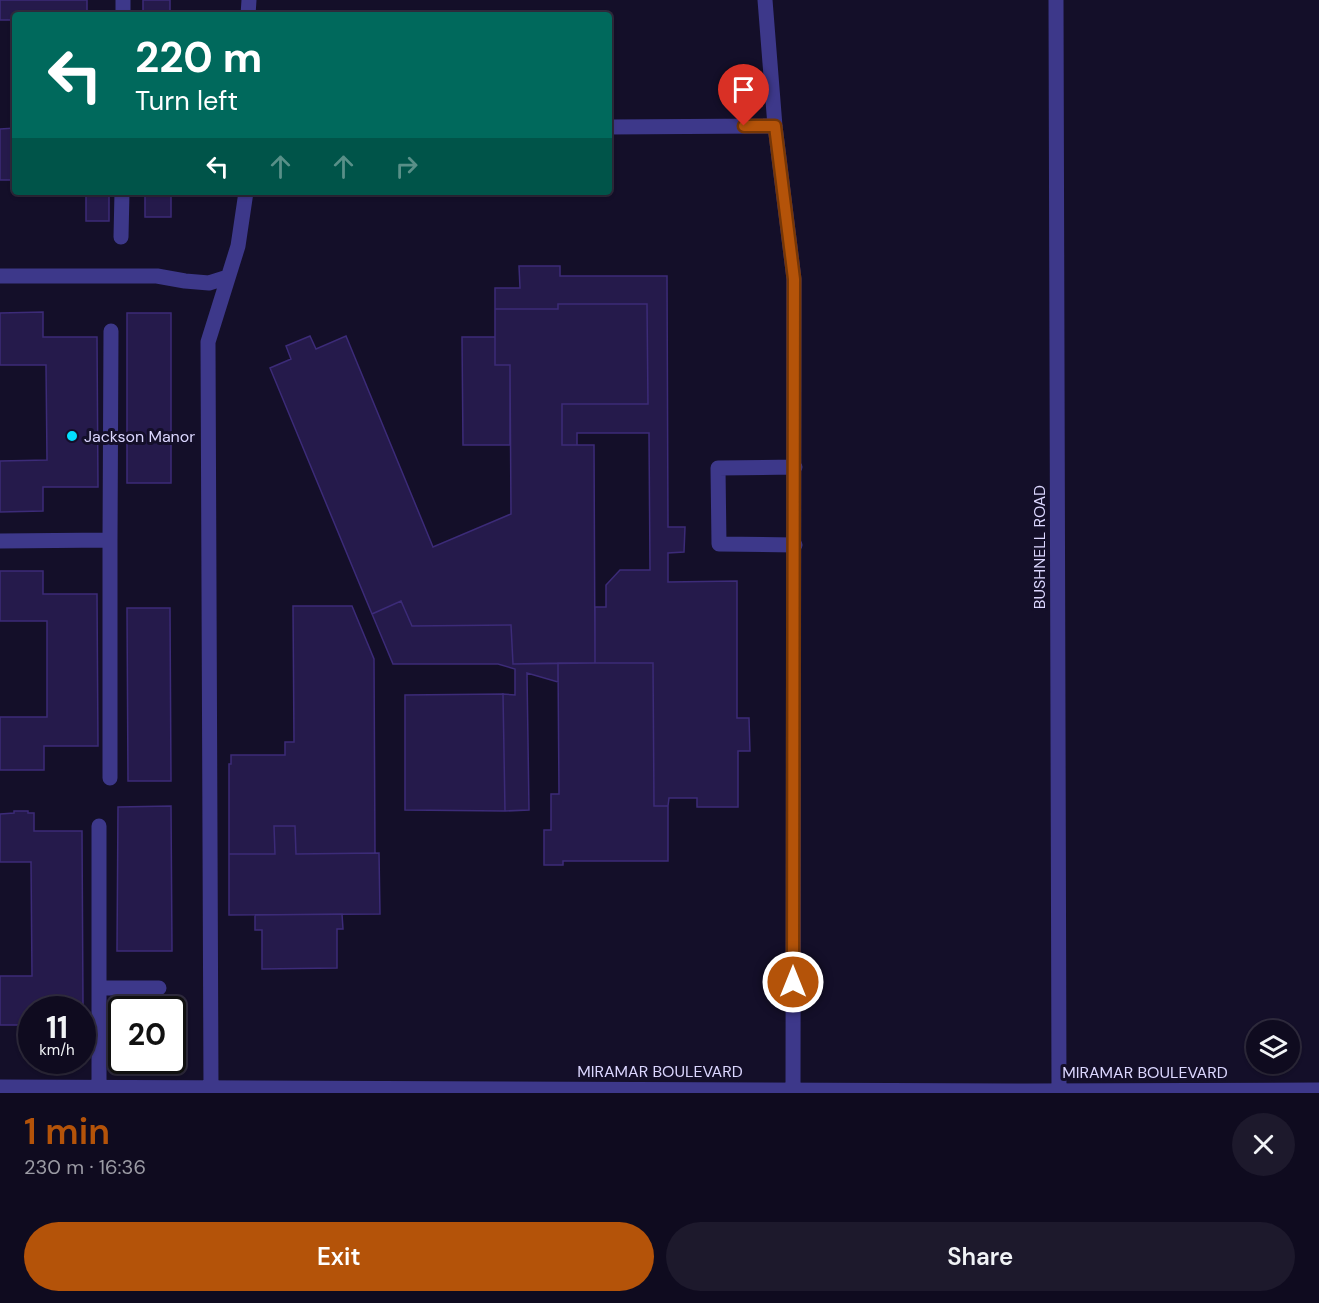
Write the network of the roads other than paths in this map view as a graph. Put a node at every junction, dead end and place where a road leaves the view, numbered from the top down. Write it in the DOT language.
graph roads {
  1 [pos="765,0"];
  2 [pos="1056,0"];
  3 [pos="775,126"];
  4 [pos="612,127"];
  5 [pos="122,195"];
  6 [pos="246,195"];
  7 [pos="121,237"];
  8 [pos="0,276"];
  9 [pos="228,277"];
  10 [pos="111,331"];
  11 [pos="795,467"];
  12 [pos="110,540"];
  13 [pos="0,541"];
  14 [pos="795,545"];
  15 [pos="110,778"];
  16 [pos="99,826"];
  17 [pos="99,988"];
  18 [pos="159,988"];
  19 [pos="0,1087"];
  20 [pos="99,1088"];
  21 [pos="211,1088"];
  22 [pos="793,1090"];
  23 [pos="1319,1090"];
  24 [pos="1059,1092"];
  1 -- 3 [label="street"];
  2 -- 24 [label="street, BUSHNELL ROAD"];
  3 -- 4 [label="street"];
  3 -- 11 [label="street"];
  5 -- 7 [label="street"];
  6 -- 9 [label="street"];
  8 -- 9 [label="street"];
  9 -- 21 [label="street"];
  10 -- 12 [label="street"];
  11 -- 14 [label="street"];
  11 -- 14 [label="street"];
  12 -- 13 [label="street"];
  12 -- 15 [label="street"];
  14 -- 22 [label="street"];
  16 -- 17 [label="street"];
  17 -- 18 [label="street"];
  17 -- 20 [label="street"];
  19 -- 20 [label="street, MIRAMAR BOULEVARD"];
  20 -- 21 [label="street, MIRAMAR BOULEVARD"];
  21 -- 22 [label="street, MIRAMAR BOULEVARD"];
  22 -- 24 [label="street, MIRAMAR BOULEVARD"];
  23 -- 24 [label="street, MIRAMAR BOULEVARD"];
}
